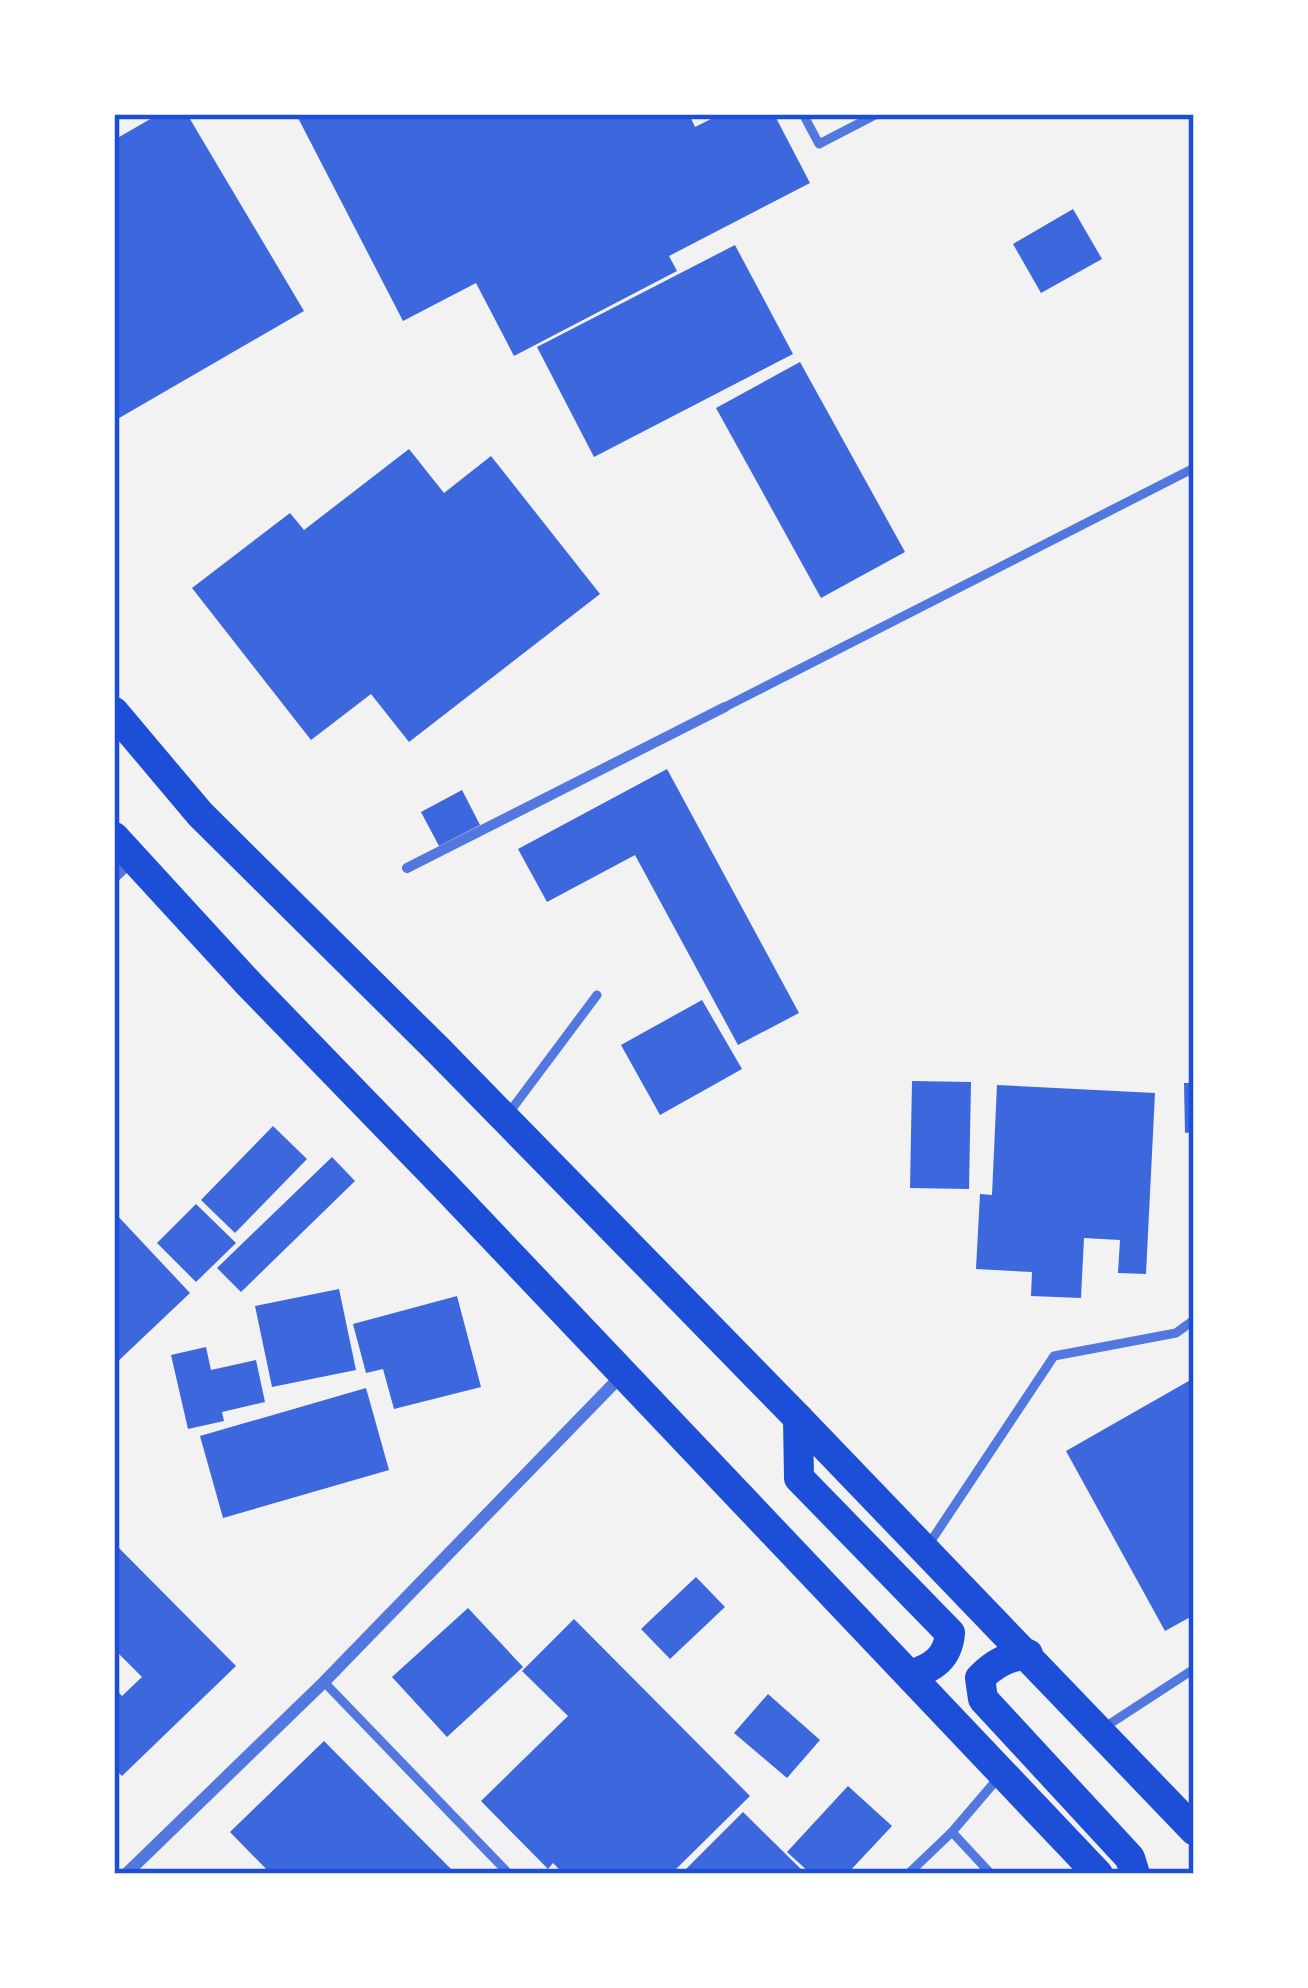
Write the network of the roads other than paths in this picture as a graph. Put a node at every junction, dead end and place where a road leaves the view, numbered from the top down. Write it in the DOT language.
graph roads {
  1 [pos="803,114"];
  2 [pos="877,114"];
  3 [pos="1194,468"];
  4 [pos="725,706"];
  5 [pos="114,712"];
  6 [pos="120,857"];
  7 [pos="407,868"];
  8 [pos="597,995"];
  9 [pos="505,1119"];
  10 [pos="1194,1320"];
  11 [pos="624,1373"];
  12 [pos="798,1418"];
  13 [pos="926,1549"];
  14 [pos="1028,1654"];
  15 [pos="1194,1669"];
  16 [pos="910,1675"];
  17 [pos="324,1682"];
  18 [pos="1100,1730"];
  19 [pos="1003,1773"];
  20 [pos="1194,1830"];
  21 [pos="952,1832"];
  22 [pos="126,1874"];
  23 [pos="508,1874"];
  24 [pos="908,1874"];
  25 [pos="992,1874"];
  26 [pos="1098,1874"];
  27 [pos="1135,1874"];
  1 -- 2 [label="lane"];
  3 -- 4 [label="lane"];
  4 -- 7 [label="street"];
  5 -- 9 [label="highway"];
  6 -- 11 [label="highway"];
  8 -- 9 [label="lane"];
  9 -- 12 [label="highway"];
  10 -- 13 [label="lane"];
  11 -- 16 [label="highway"];
  11 -- 17 [label="street"];
  12 -- 13 [label="highway"];
  12 -- 16 [label="highway"];
  13 -- 14 [label="highway"];
  14 -- 18 [label="highway"];
  14 -- 27 [label="highway"];
  15 -- 18 [label="lane"];
  16 -- 19 [label="highway"];
  17 -- 22 [label="street"];
  17 -- 23 [label="lane"];
  18 -- 20 [label="highway"];
  19 -- 21 [label="lane"];
  19 -- 26 [label="highway"];
  21 -- 24 [label="lane"];
  21 -- 25 [label="lane"];
}
